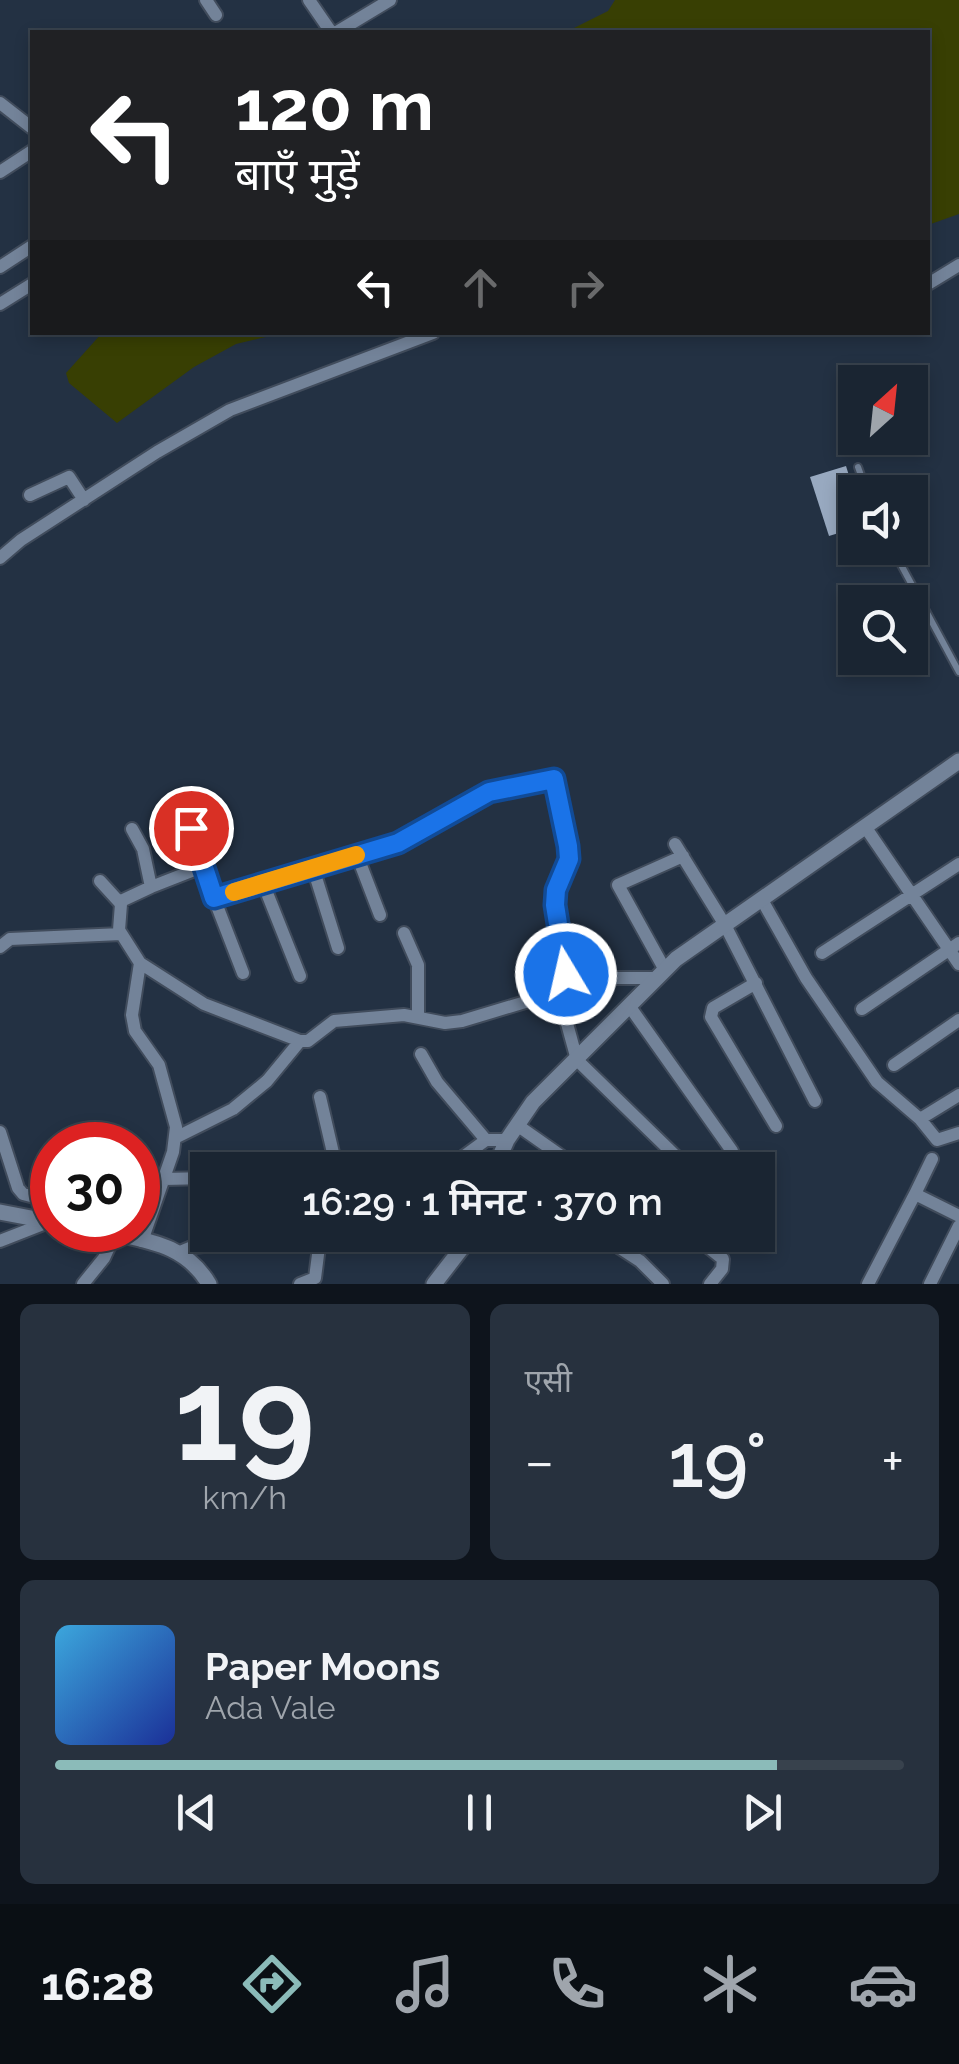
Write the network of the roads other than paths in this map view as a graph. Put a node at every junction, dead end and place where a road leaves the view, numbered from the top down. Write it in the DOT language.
graph roads {
  1 [pos="206,0"];
  2 [pos="309,0"];
  3 [pos="390,0"];
  4 [pos="216,14"];
  5 [pos="332,30"];
  6 [pos="338,30"];
  7 [pos="0,103"];
  8 [pos="30,126"];
  9 [pos="30,152"];
  10 [pos="0,172"];
  11 [pos="30,247"];
  12 [pos="959,264"];
  13 [pos="0,267"];
  14 [pos="930,283"];
  15 [pos="30,285"];
  16 [pos="0,304"];
  17 [pos="428,335"];
  18 [pos="858,467"];
  19 [pos="861,475"];
  20 [pos="30,495"];
  21 [pos="84,500"];
  22 [pos="0,558"];
  23 [pos="901,565"];
  24 [pos="959,672"];
  25 [pos="959,761"];
  26 [pos="191,828"];
  27 [pos="866,828"];
  28 [pos="132,830"];
  29 [pos="675,844"];
  30 [pos="357,855"];
  31 [pos="683,856"];
  32 [pos="959,864"];
  33 [pos="202,867"];
  34 [pos="312,868"];
  35 [pos="100,881"];
  36 [pos="263,883"];
  37 [pos="151,887"];
  38 [pos="913,896"];
  39 [pos="214,898"];
  40 [pos="762,900"];
  41 [pos="119,902"];
  42 [pos="380,915"];
  43 [pos="725,925"];
  44 [pos="404,933"];
  45 [pos="121,934"];
  46 [pos="954,946"];
  47 [pos="0,947"];
  48 [pos="338,948"];
  49 [pos="822,953"];
  50 [pos="140,962"];
  51 [pos="959,964"];
  52 [pos="243,973"];
  53 [pos="661,974"];
  54 [pos="300,976"];
  55 [pos="756,983"];
  56 [pos="565,989"];
  57 [pos="630,1006"];
  58 [pos="862,1008"];
  59 [pos="418,1016"];
  60 [pos="959,1020"];
  61 [pos="300,1042"];
  62 [pos="421,1054"];
  63 [pos="577,1060"];
  64 [pos="894,1065"];
  65 [pos="959,1095"];
  66 [pos="320,1097"];
  67 [pos="815,1101"];
  68 [pos="920,1120"];
  69 [pos="517,1124"];
  70 [pos="776,1126"];
  71 [pos="0,1132"];
  72 [pos="959,1133"];
  73 [pos="175,1138"];
  74 [pos="486,1140"];
  75 [pos="507,1140"];
  76 [pos="732,1151"];
  77 [pos="333,1152"];
  78 [pos="470,1152"];
  79 [pos="502,1152"];
  80 [pos="556,1152"];
  81 [pos="672,1152"];
  82 [pos="932,1159"];
  83 [pos="190,1178"];
  84 [pos="164,1179"];
  85 [pos="160,1190"];
  86 [pos="915,1194"];
  87 [pos="30,1196"];
  88 [pos="0,1212"];
  89 [pos="959,1216"];
  90 [pos="30,1218"];
  91 [pos="959,1226"];
  92 [pos="30,1229"];
  93 [pos="0,1241"];
  94 [pos="160,1246"];
  95 [pos="190,1248"];
  96 [pos="105,1252"];
  97 [pos="180,1252"];
  98 [pos="321,1252"];
  99 [pos="459,1252"];
  100 [pos="626,1252"];
  101 [pos="715,1252"];
  102 [pos="436,1283"];
  103 [pos="83,1284"];
  104 [pos="209,1284"];
  105 [pos="300,1284"];
  106 [pos="662,1284"];
  107 [pos="710,1284"];
  108 [pos="868,1284"];
  109 [pos="930,1284"];
  1 -- 4 [label="street"];
  2 -- 5 [label="street"];
  3 -- 6 [label="street"];
  7 -- 8 [label="street"];
  9 -- 10 [label="street"];
  11 -- 13 [label="street"];
  12 -- 14 [label="street"];
  15 -- 16 [label="street"];
  17 -- 21 [label="street"];
  18 -- 19 [label="lane"];
  20 -- 21 [label="street"];
  21 -- 22 [label="street"];
  23 -- 24 [label="lane"];
  25 -- 27 [label="street"];
  26 -- 33 [label="street"];
  27 -- 38 [label="street"];
  27 -- 40 [label="street"];
  28 -- 37 [label="street"];
  29 -- 31 [label="street"];
  30 -- 34 [label="street"];
  30 -- 42 [label="street"];
  30 -- 56 [label="street"];
  31 -- 43 [label="street"];
  31 -- 53 [label="street"];
  32 -- 38 [label="street"];
  33 -- 37 [label="street"];
  33 -- 39 [label="street"];
  34 -- 36 [label="street"];
  34 -- 48 [label="street"];
  35 -- 41 [label="street"];
  36 -- 39 [label="street"];
  36 -- 54 [label="street"];
  37 -- 41 [label="street"];
  38 -- 46 [label="street"];
  38 -- 49 [label="street"];
  39 -- 52 [label="street"];
  40 -- 43 [label="street"];
  40 -- 68 [label="street"];
  41 -- 45 [label="street"];
  43 -- 53 [label="street"];
  43 -- 55 [label="street"];
  44 -- 59 [label="street"];
  45 -- 47 [label="street"];
  45 -- 50 [label="street"];
  46 -- 51 [label="street"];
  46 -- 58 [label="street"];
  50 -- 61 [label="street"];
  50 -- 73 [label="street"];
  53 -- 56 [label="street"];
  53 -- 57 [label="street"];
  55 -- 67 [label="street"];
  55 -- 70 [label="street"];
  56 -- 59 [label="street"];
  56 -- 63 [label="street"];
  57 -- 63 [label="street"];
  57 -- 76 [label="street"];
  59 -- 61 [label="street"];
  60 -- 64 [label="street"];
  61 -- 73 [label="street"];
  62 -- 74 [label="street"];
  63 -- 69 [label="street"];
  63 -- 81 [label="street"];
  65 -- 68 [label="street"];
  66 -- 77 [label="street"];
  68 -- 72 [label="street"];
  69 -- 75 [label="street"];
  69 -- 80 [label="street"];
  71 -- 87 [label="street"];
  73 -- 84 [label="street"];
  74 -- 75 [label="street"];
  74 -- 78 [label="street"];
  75 -- 79 [label="street"];
  82 -- 86 [label="street"];
  83 -- 84 [label="street"];
  84 -- 85 [label="street"];
  86 -- 89 [label="street"];
  86 -- 108 [label="street"];
  88 -- 90 [label="street"];
  91 -- 109 [label="street"];
  92 -- 93 [label="street"];
  94 -- 97 [label="street"];
  95 -- 97 [label="street"];
  96 -- 103 [label="street"];
  97 -- 104 [label="street"];
  98 -- 105 [label="street"];
  99 -- 102 [label="street"];
  100 -- 106 [label="street"];
  101 -- 107 [label="street"];
}
